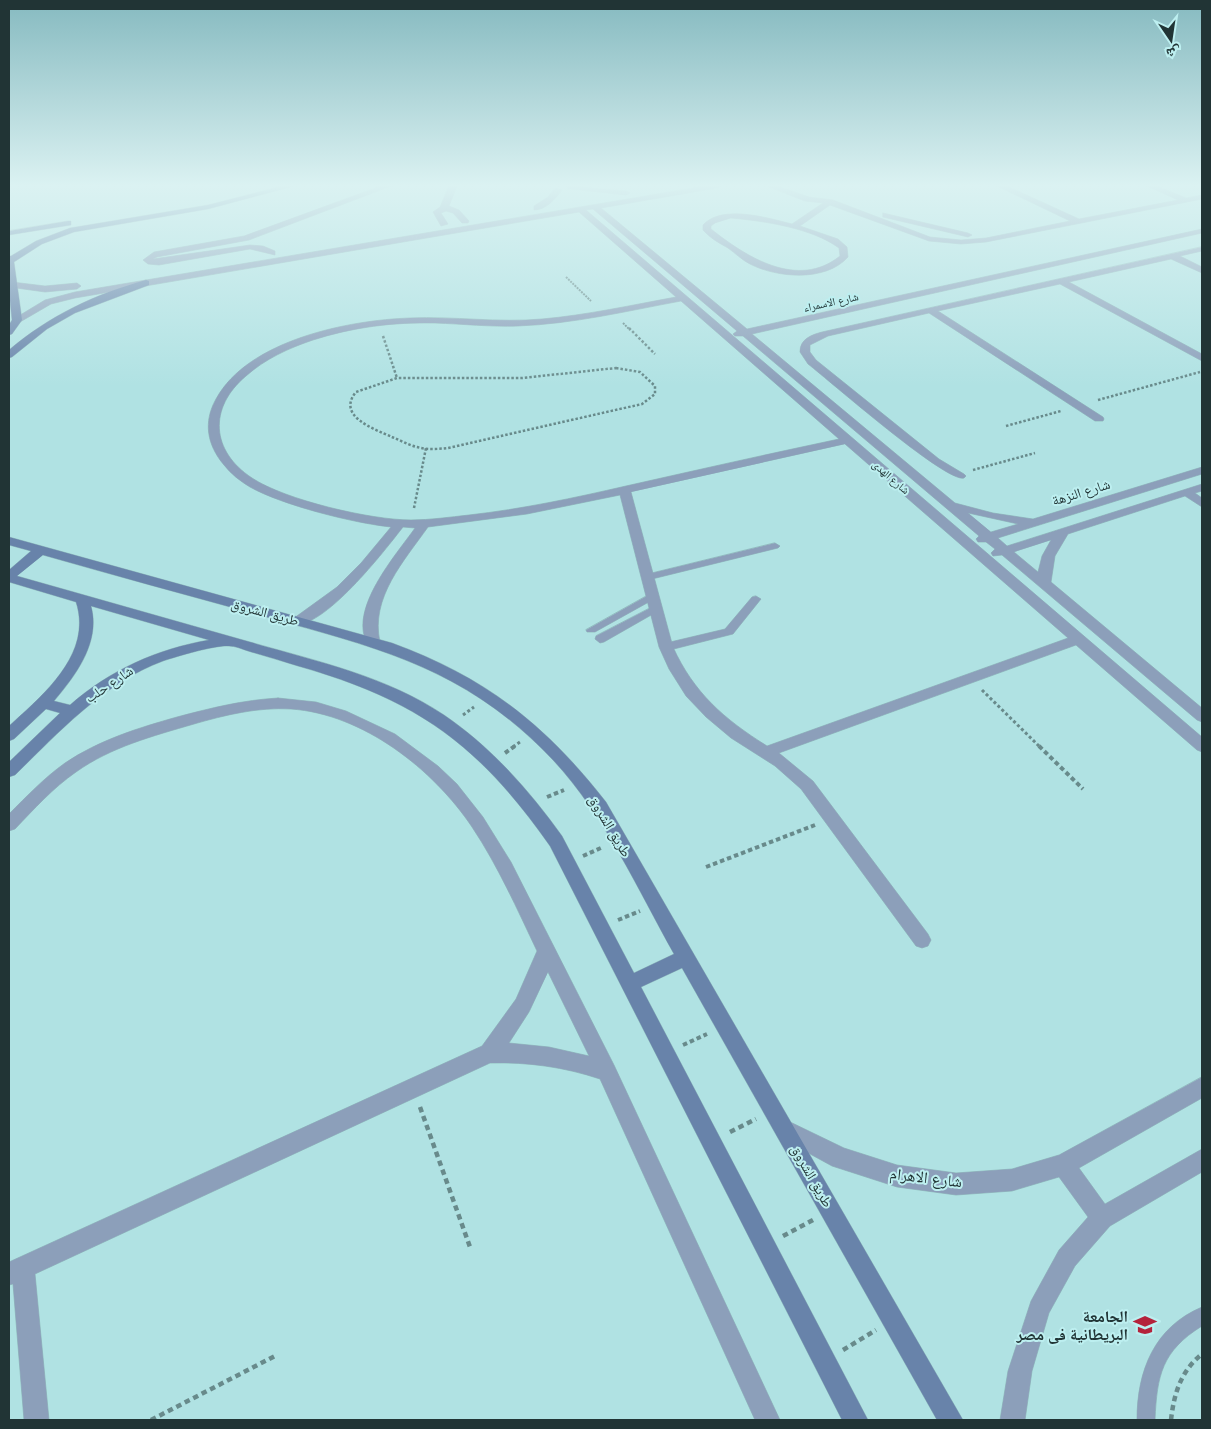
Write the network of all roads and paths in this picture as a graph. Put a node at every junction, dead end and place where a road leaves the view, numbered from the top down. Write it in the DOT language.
graph roads {
  1 [pos="21,253"];
  2 [pos="167,253"];
  3 [pos="220,253"];
  4 [pos="272,253"];
  5 [pos="321,253"];
  6 [pos="632,253"];
  7 [pos="650,253"];
  8 [pos="738,253"];
  9 [pos="845,253"];
  10 [pos="1105,253"];
  11 [pos="1186,253"];
  12 [pos="1172,256"];
  13 [pos="9,258"];
  14 [pos="9,262"];
  15 [pos="1046,266"];
  16 [pos="1026,270"];
  17 [pos="1202,270"];
  18 [pos="566,277"];
  19 [pos="1072,278"];
  20 [pos="1062,281"];
  21 [pos="146,283"];
  22 [pos="1050,283"];
  23 [pos="12,285"];
  24 [pos="684,298"];
  25 [pos="930,310"];
  26 [pos="608,312"];
  27 [pos="17,320"];
  28 [pos="379,322"];
  29 [pos="9,332"];
  30 [pos="745,332"];
  31 [pos="728,336"];
  32 [pos="655,354"];
  33 [pos="9,355"];
  34 [pos="1202,358"];
  35 [pos="1202,372"];
  36 [pos="397,378"];
  37 [pos="1078,406"];
  38 [pos="1099,419"];
  39 [pos="1006,426"];
  40 [pos="848,440"];
  41 [pos="426,448"];
  42 [pos="1035,453"];
  43 [pos="1202,470"];
  44 [pos="956,474"];
  45 [pos="1202,487"];
  46 [pos="625,491"];
  47 [pos="1186,492"];
  48 [pos="1202,503"];
  49 [pos="951,505"];
  50 [pos="1035,522"];
  51 [pos="412,524"];
  52 [pos="1063,532"];
  53 [pos="989,537"];
  54 [pos="9,540"];
  55 [pos="968,544"];
  56 [pos="775,546"];
  57 [pos="41,550"];
  58 [pos="1004,550"];
  59 [pos="983,557"];
  60 [pos="9,577"];
  61 [pos="648,577"];
  62 [pos="1044,583"];
  63 [pos="82,598"];
  64 [pos="756,599"];
  65 [pos="654,602"];
  66 [pos="297,621"];
  67 [pos="591,630"];
  68 [pos="600,639"];
  69 [pos="1079,640"];
  70 [pos="232,641"];
  71 [pos="373,642"];
  72 [pos="666,647"];
  73 [pos="970,679"];
  74 [pos="489,696"];
  75 [pos="43,703"];
  76 [pos="71,711"];
  77 [pos="1202,716"];
  78 [pos="449,726"];
  79 [pos="534,731"];
  80 [pos="9,735"];
  81 [pos="1202,746"];
  82 [pos="766,752"];
  83 [pos="492,762"];
  84 [pos="9,771"];
  85 [pos="582,782"];
  86 [pos="1083,790"];
  87 [pos="530,804"];
  88 [pos="832,819"];
  89 [pos="9,824"];
  90 [pos="619,840"];
  91 [pos="567,863"];
  92 [pos="706,867"];
  93 [pos="656,904"];
  94 [pos="601,926"];
  95 [pos="922,940"];
  96 [pos="546,952"];
  97 [pos="687,957"];
  98 [pos="630,983"];
  99 [pos="726,1025"];
  100 [pos="489,1053"];
  101 [pos="666,1053"];
  102 [pos="607,1072"];
  103 [pos="1202,1087"];
  104 [pos="413,1088"];
  105 [pos="774,1110"];
  106 [pos="786,1130"];
  107 [pos="712,1142"];
  108 [pos="1202,1160"];
  109 [pos="1063,1164"];
  110 [pos="831,1210"];
  111 [pos="1102,1218"];
  112 [pos="765,1246"];
  113 [pos="470,1247"];
  114 [pos="16,1270"];
  115 [pos="1202,1316"];
  116 [pos="894,1319"];
  117 [pos="1202,1354"];
  118 [pos="275,1356"];
  119 [pos="825,1361"];
  120 [pos="36,1420"];
  121 [pos="151,1420"];
  122 [pos="768,1420"];
  123 [pos="855,1420"];
  124 [pos="951,1420"];
  125 [pos="1014,1420"];
  126 [pos="1146,1420"];
  127 [pos="1171,1420"];
  1 -- 14 [label="street"];
  2 -- 3 [label="street"];
  4 -- 23 [label="street"];
  5 -- 21 [label="street"];
  6 -- 24 [label="street, شارع الهدى"];
  7 -- 30 [label="street, شارع الهدى"];
  8 -- 9 [label="street"];
  10 -- 15 [label="street, شارع الاسمراء"];
  11 -- 12 [label="street"];
  12 -- 17 [label="street"];
  12 -- 19 [label="street"];
  13 -- 14 [label="street"];
  14 -- 23 [label="street"];
  15 -- 16 [label="street, شارع الاسمراء"];
  15 -- 19 [label="street"];
  16 -- 22 [label="street"];
  16 -- 30 [label="street, شارع الاسمراء"];
  18 -- 26 [label="path"];
  19 -- 20 [label="street"];
  20 -- 22 [label="street"];
  20 -- 34 [label="street"];
  21 -- 27 [label="street"];
  21 -- 33 [label="street"];
  22 -- 25 [label="street"];
  23 -- 27 [label="street"];
  24 -- 26 [label="street"];
  24 -- 31 [label="street, شارع الهدى"];
  25 -- 37 [label="street"];
  25 -- 44 [label="street"];
  26 -- 28 [label="street"];
  26 -- 32 [label="path"];
  27 -- 29 [label="street"];
  28 -- 36 [label="path"];
  28 -- 51 [label="street"];
  30 -- 31 [label="street, شارع الاسمراء"];
  30 -- 49 [label="street, شارع الهدى"];
  31 -- 40 [label="street, شارع الهدى"];
  35 -- 37 [label="path"];
  36 -- 41 [label="path"];
  36 -- 41 [label="path"];
  37 -- 38 [label="street"];
  37 -- 39 [label="path"];
  40 -- 46 [label="street"];
  40 -- 55 [label="street, شارع الهدى"];
  41 -- 51 [label="path"];
  42 -- 44 [label="path"];
  43 -- 50 [label="street, شارع النزهة"];
  45 -- 47 [label="street"];
  46 -- 51 [label="street"];
  46 -- 61 [label="street"];
  47 -- 48 [label="street"];
  47 -- 52 [label="street"];
  49 -- 50 [label="street"];
  49 -- 53 [label="street, شارع الهدى"];
  50 -- 53 [label="street, شارع النزهة"];
  51 -- 66 [label="street"];
  51 -- 71 [label="street"];
  52 -- 58 [label="street"];
  52 -- 62 [label="street"];
  53 -- 55 [label="street, شارع النزهة"];
  53 -- 58 [label="street, شارع الهدى"];
  54 -- 57 [label="street, طريق الشروق"];
  55 -- 59 [label="street, شارع الهدى"];
  56 -- 61 [label="lane"];
  57 -- 60 [label="street"];
  57 -- 66 [label="street, طريق الشروق"];
  58 -- 59 [label="street"];
  58 -- 62 [label="street, شارع الهدى"];
  59 -- 69 [label="street, شارع الهدى"];
  60 -- 63 [label="street"];
  61 -- 65 [label="street"];
  62 -- 77 [label="street, شارع الهدى"];
  63 -- 70 [label="street"];
  63 -- 75 [label="street"];
  64 -- 72 [label="lane"];
  65 -- 67 [label="lane"];
  65 -- 68 [label="lane"];
  65 -- 72 [label="street"];
  66 -- 71 [label="street, طريق الشروق"];
  69 -- 73 [label="street"];
  69 -- 81 [label="street, شارع الهدى"];
  70 -- 76 [label="street, شارع حلب"];
  70 -- 78 [label="street"];
  71 -- 74 [label="street, طريق الشروق"];
  72 -- 82 [label="street"];
  73 -- 82 [label="street"];
  73 -- 86 [label="path"];
  74 -- 78 [label="path"];
  74 -- 79 [label="street, طريق الشروق"];
  75 -- 76 [label="street"];
  75 -- 80 [label="street"];
  76 -- 84 [label="street, شارع حلب"];
  78 -- 83 [label="street"];
  79 -- 83 [label="path"];
  79 -- 85 [label="street, طريق الشروق"];
  82 -- 88 [label="street"];
  83 -- 87 [label="street"];
  85 -- 87 [label="path"];
  85 -- 90 [label="street, طريق الشروق"];
  87 -- 91 [label="street"];
  88 -- 92 [label="path"];
  88 -- 95 [label="street"];
  89 -- 96 [label="street"];
  90 -- 91 [label="path"];
  90 -- 93 [label="street, طريق الشروق"];
  91 -- 94 [label="street"];
  93 -- 94 [label="path"];
  93 -- 97 [label="street, طريق الشروق"];
  94 -- 98 [label="street"];
  96 -- 100 [label="street"];
  96 -- 102 [label="street"];
  97 -- 98 [label="street"];
  97 -- 99 [label="street, طريق الشروق"];
  98 -- 101 [label="street"];
  99 -- 101 [label="path"];
  99 -- 105 [label="street, طريق الشروق"];
  100 -- 102 [label="street"];
  100 -- 104 [label="street"];
  101 -- 107 [label="street"];
  102 -- 122 [label="street"];
  103 -- 109 [label="street, شارع الاهرام"];
  104 -- 113 [label="path"];
  104 -- 114 [label="street"];
  105 -- 106 [label="street, طريق الشروق"];
  105 -- 107 [label="path"];
  106 -- 109 [label="street, شارع الاهرام"];
  106 -- 110 [label="street, طريق الشروق"];
  107 -- 112 [label="street"];
  108 -- 111 [label="street"];
  109 -- 111 [label="street"];
  110 -- 112 [label="path"];
  110 -- 116 [label="street, طريق الشروق"];
  111 -- 125 [label="street"];
  112 -- 119 [label="street"];
  114 -- 120 [label="street"];
  115 -- 126 [label="lane"];
  116 -- 119 [label="path"];
  116 -- 124 [label="street, طريق الشروق"];
  117 -- 127 [label="path"];
  118 -- 121 [label="path"];
  119 -- 123 [label="street"];
}
